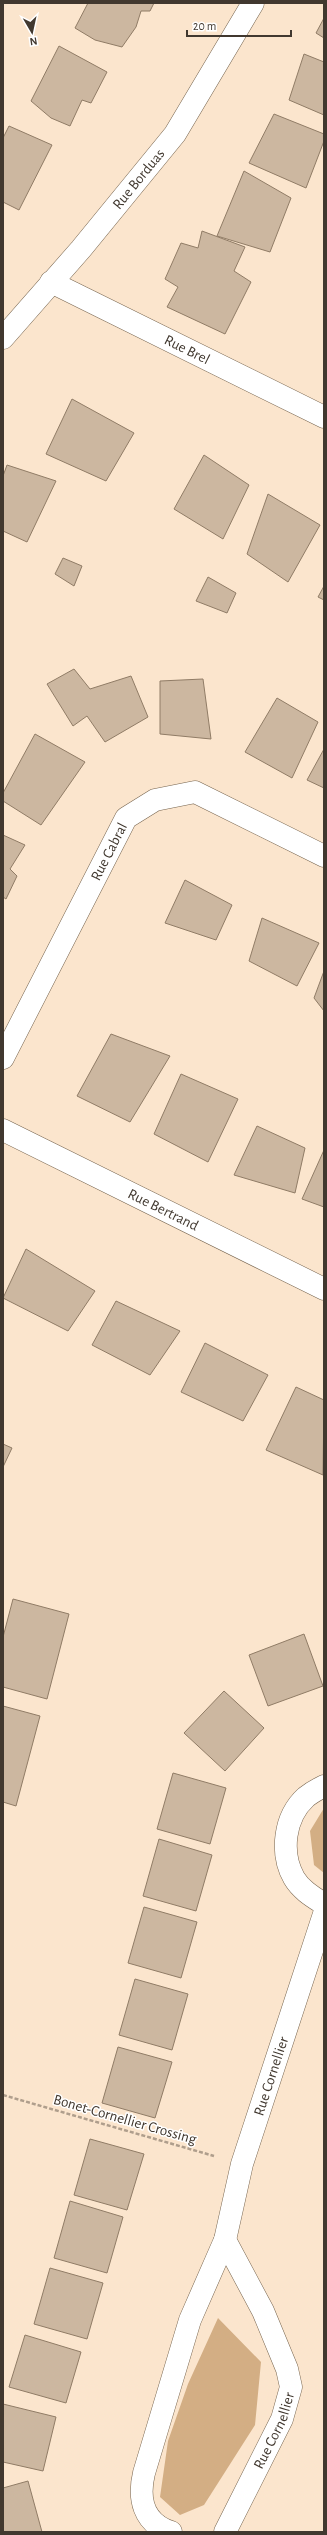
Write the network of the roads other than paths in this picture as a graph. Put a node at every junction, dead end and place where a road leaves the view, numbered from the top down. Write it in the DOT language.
graph roads {
  1 [pos="253,3"];
  2 [pos="51,282"];
  3 [pos="3,338"];
  4 [pos="324,416"];
  5 [pos="324,856"];
  6 [pos="3,1058"];
  7 [pos="3,1130"];
  8 [pos="324,1289"];
  9 [pos="324,1786"];
  10 [pos="324,1904"];
  11 [pos="324,1914"];
  12 [pos="225,2240"];
  13 [pos="171,2532"];
  14 [pos="225,2532"];
  1 -- 2 [label="street, Rue Borduas"];
  2 -- 3 [label="street, Rue Borduas"];
  2 -- 4 [label="street, Rue Brel"];
  5 -- 6 [label="street, Rue Cabral"];
  7 -- 8 [label="street, Rue Bertrand"];
  9 -- 10 [label="street"];
  11 -- 12 [label="street, Rue Cornellier"];
  12 -- 13 [label="street, Rue Cornellier"];
  12 -- 14 [label="street, Rue Cornellier"];
}
